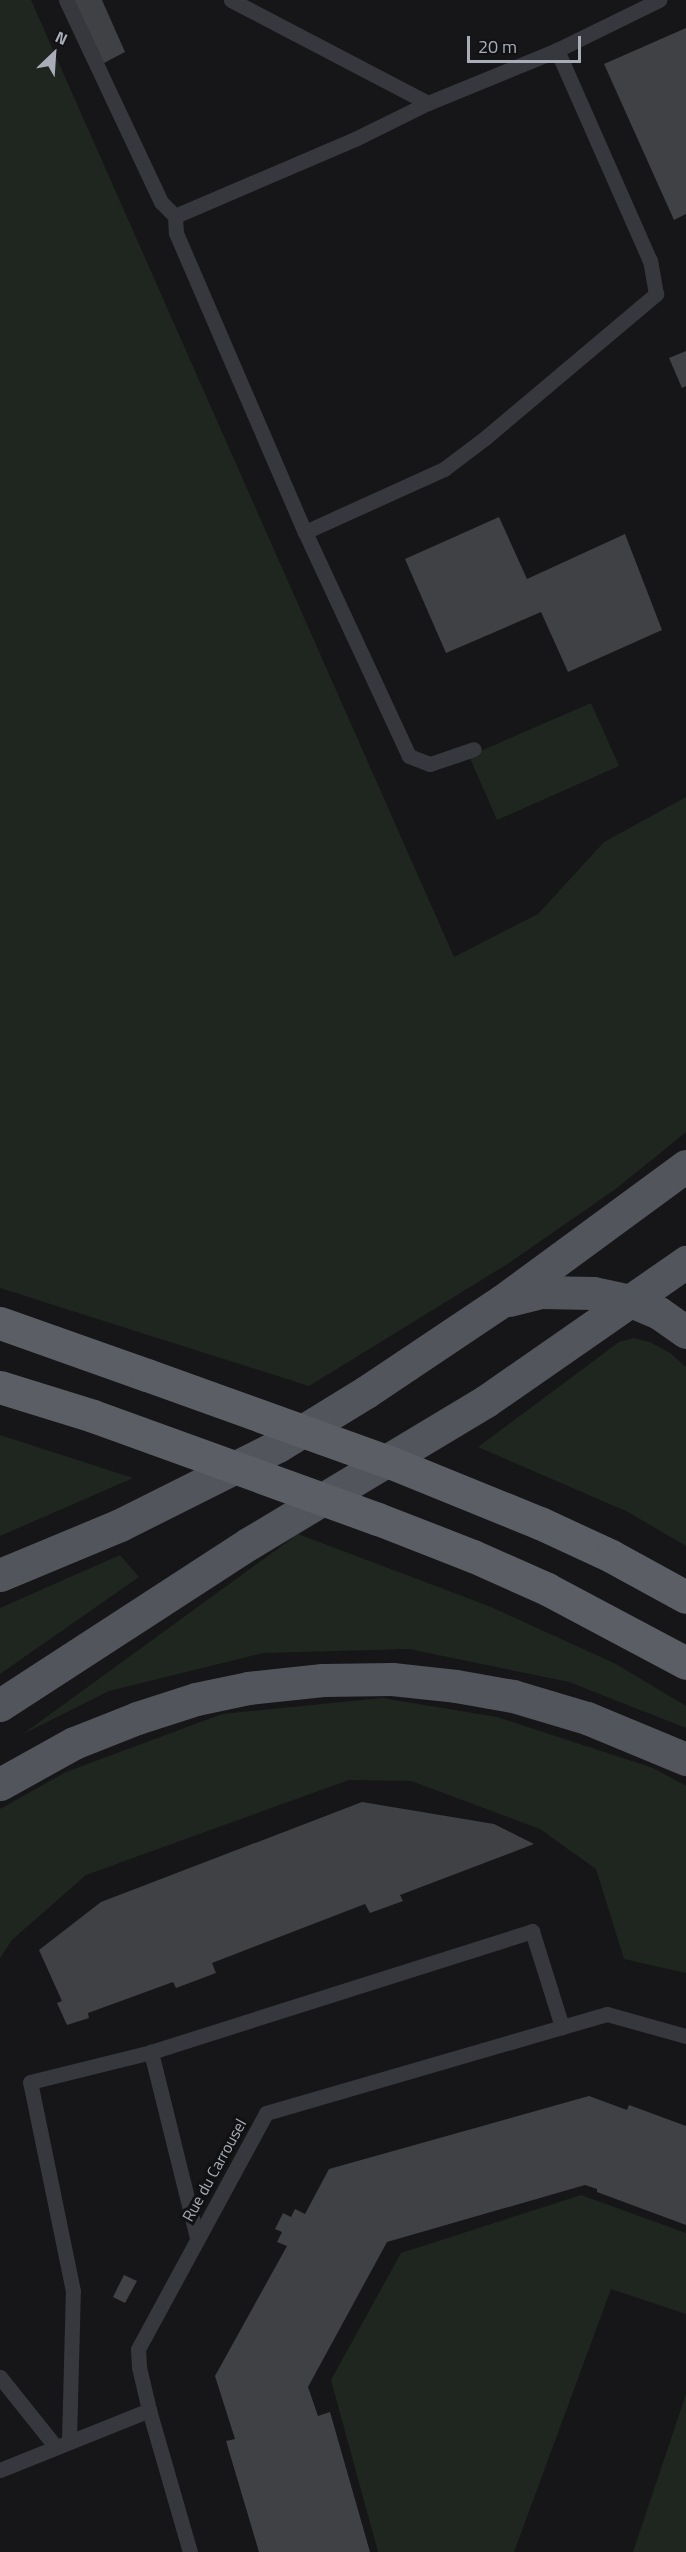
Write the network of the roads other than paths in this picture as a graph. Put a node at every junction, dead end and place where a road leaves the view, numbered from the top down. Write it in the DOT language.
graph roads {
  1 [pos="66,0"];
  2 [pos="231,0"];
  3 [pos="659,0"];
  4 [pos="557,50"];
  5 [pos="428,103"];
  6 [pos="176,216"];
  7 [pos="306,532"];
  8 [pos="474,749"];
  9 [pos="686,1166"];
  10 [pos="686,1262"];
  11 [pos="631,1300"];
  12 [pos="502,1301"];
  13 [pos="0,1323"];
  14 [pos="686,1332"];
  15 [pos="0,1387"];
  16 [pos="0,1575"];
  17 [pos="686,1597"];
  18 [pos="686,1663"];
  19 [pos="0,1705"];
  20 [pos="686,1759"];
  21 [pos="0,1784"];
  22 [pos="562,2027"];
  23 [pos="686,2036"];
  24 [pos="151,2052"];
  25 [pos="197,2238"];
  26 [pos="0,2377"];
  27 [pos="149,2410"];
  28 [pos="62,2443"];
  29 [pos="0,2470"];
  30 [pos="190,2552"];
  1 -- 6 [label="lane"];
  2 -- 5 [label="lane"];
  3 -- 4 [label="lane"];
  4 -- 5 [label="lane"];
  4 -- 7 [label="lane"];
  5 -- 6 [label="lane"];
  6 -- 7 [label="lane"];
  7 -- 8 [label="lane"];
  9 -- 12 [label="main road"];
  10 -- 11 [label="main road"];
  11 -- 12 [label="main road"];
  11 -- 14 [label="main road"];
  11 -- 19 [label="main road"];
  12 -- 16 [label="main road"];
  13 -- 17 [label="highway, bridge"];
  15 -- 18 [label="highway, bridge"];
  20 -- 21 [label="main road"];
  22 -- 23 [label="lane, Rue du Carrousel"];
  22 -- 24 [label="lane"];
  22 -- 25 [label="lane, Rue du Carrousel"];
  24 -- 25 [label="lane"];
  24 -- 28 [label="lane"];
  25 -- 27 [label="lane, Rue du Carrousel"];
  26 -- 28 [label="lane"];
  27 -- 28 [label="lane"];
  27 -- 30 [label="lane, Rue du Carrousel"];
  28 -- 29 [label="lane"];
}
